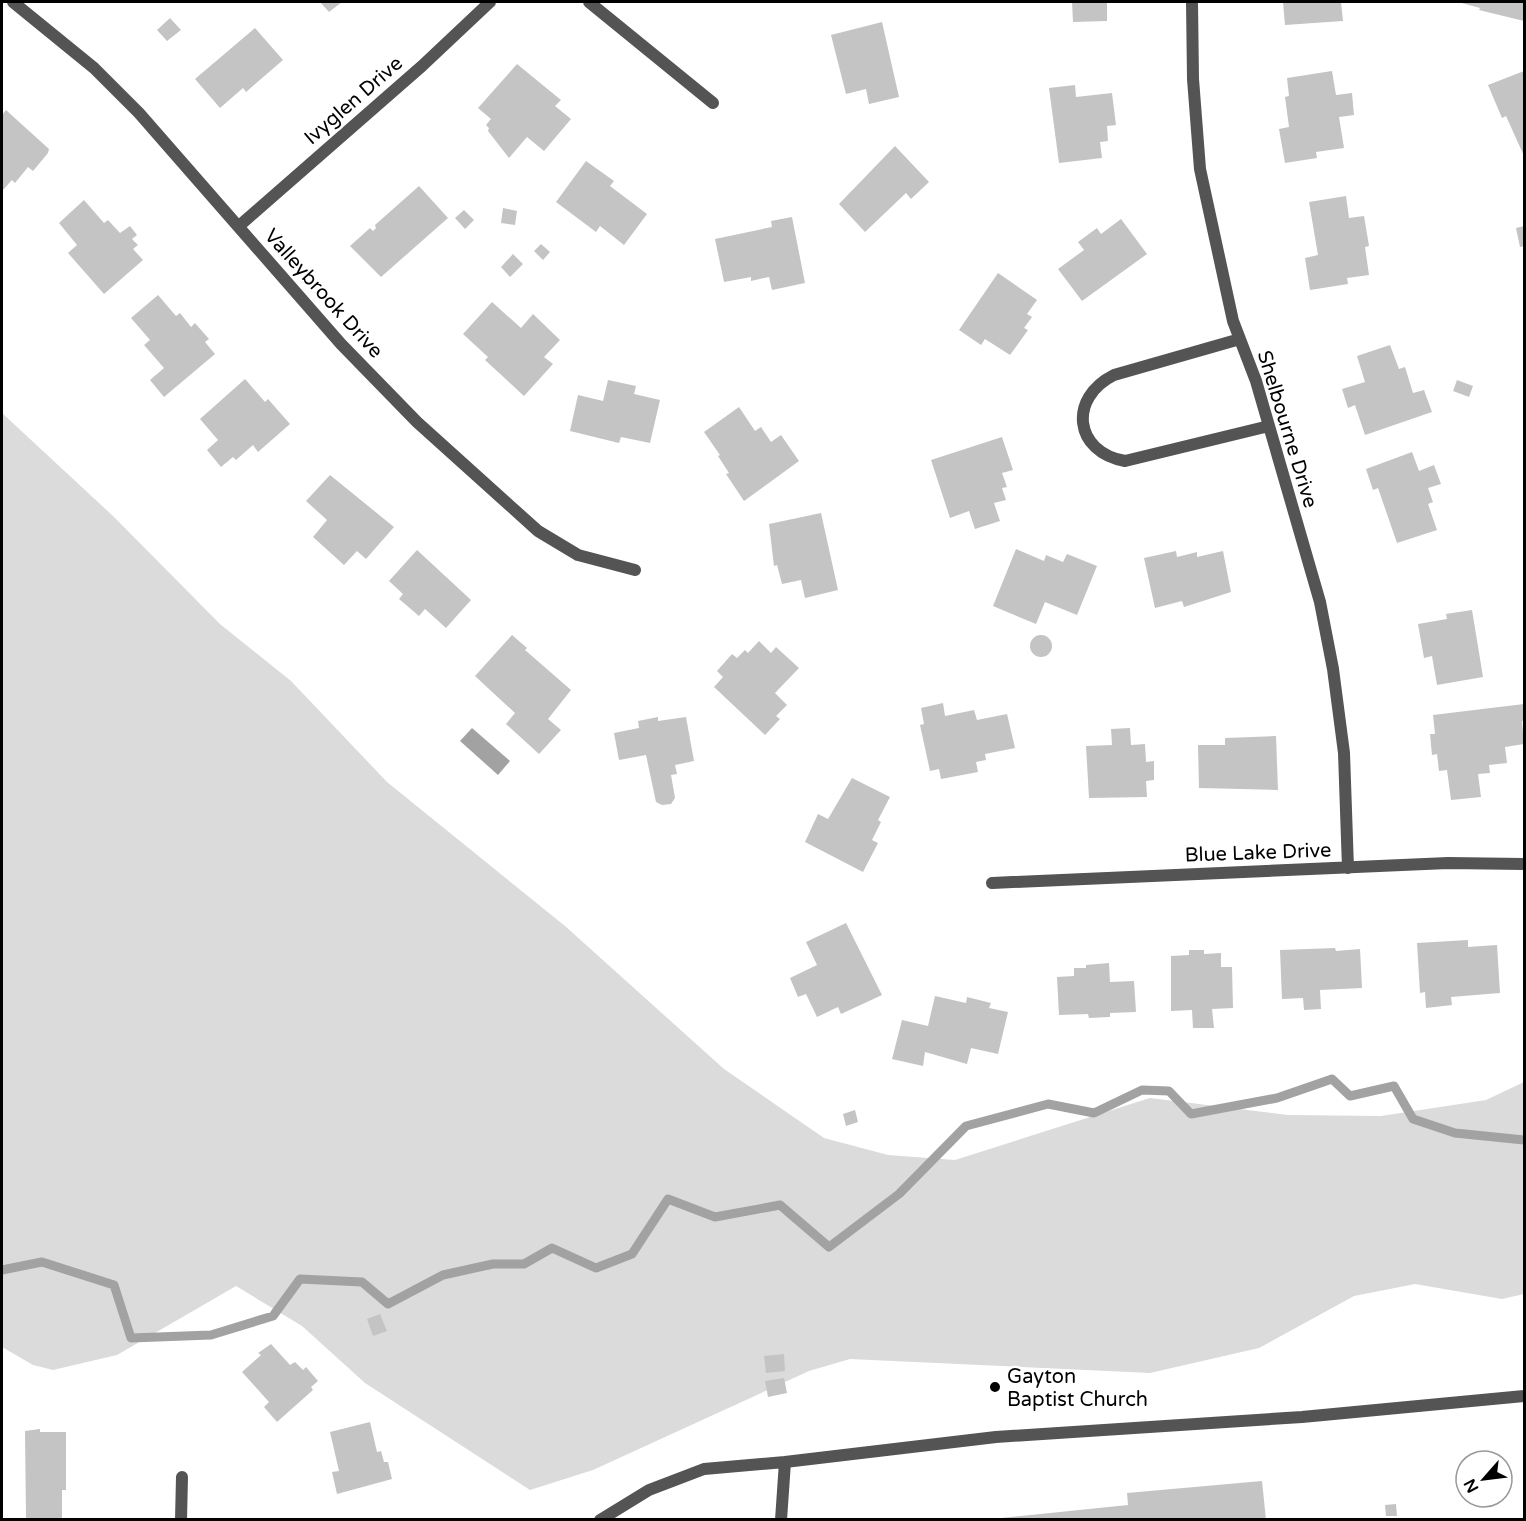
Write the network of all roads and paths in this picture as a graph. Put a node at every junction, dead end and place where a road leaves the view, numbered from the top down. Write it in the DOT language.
graph roads {
  1 [pos="13,2"];
  2 [pos="490,2"];
  3 [pos="588,2"];
  4 [pos="1192,2"];
  5 [pos="713,103"];
  6 [pos="239,226"];
  7 [pos="1240,339"];
  8 [pos="1269,426"];
  9 [pos="635,570"];
  10 [pos="1524,864"];
  11 [pos="1348,868"];
  12 [pos="992,882"];
  13 [pos="1524,1396"];
  14 [pos="785,1462"];
  15 [pos="182,1477"];
  16 [pos="181,1520"];
  17 [pos="600,1520"];
  18 [pos="781,1520"];
  1 -- 6 [label="street, Valleybrook Drive"];
  2 -- 6 [label="street, Ivyglen Drive"];
  3 -- 5 [label="street"];
  4 -- 7 [label="street, Shelbourne Drive"];
  6 -- 9 [label="street, Valleybrook Drive"];
  7 -- 8 [label="street, Shelbourne Drive"];
  7 -- 8 [label="street"];
  8 -- 11 [label="street, Shelbourne Drive"];
  10 -- 11 [label="street, Blue Lake Drive"];
  11 -- 12 [label="street, Blue Lake Drive"];
  13 -- 14 [label="street"];
  14 -- 17 [label="street"];
  14 -- 18 [label="street"];
  15 -- 16 [label="street"];
}
